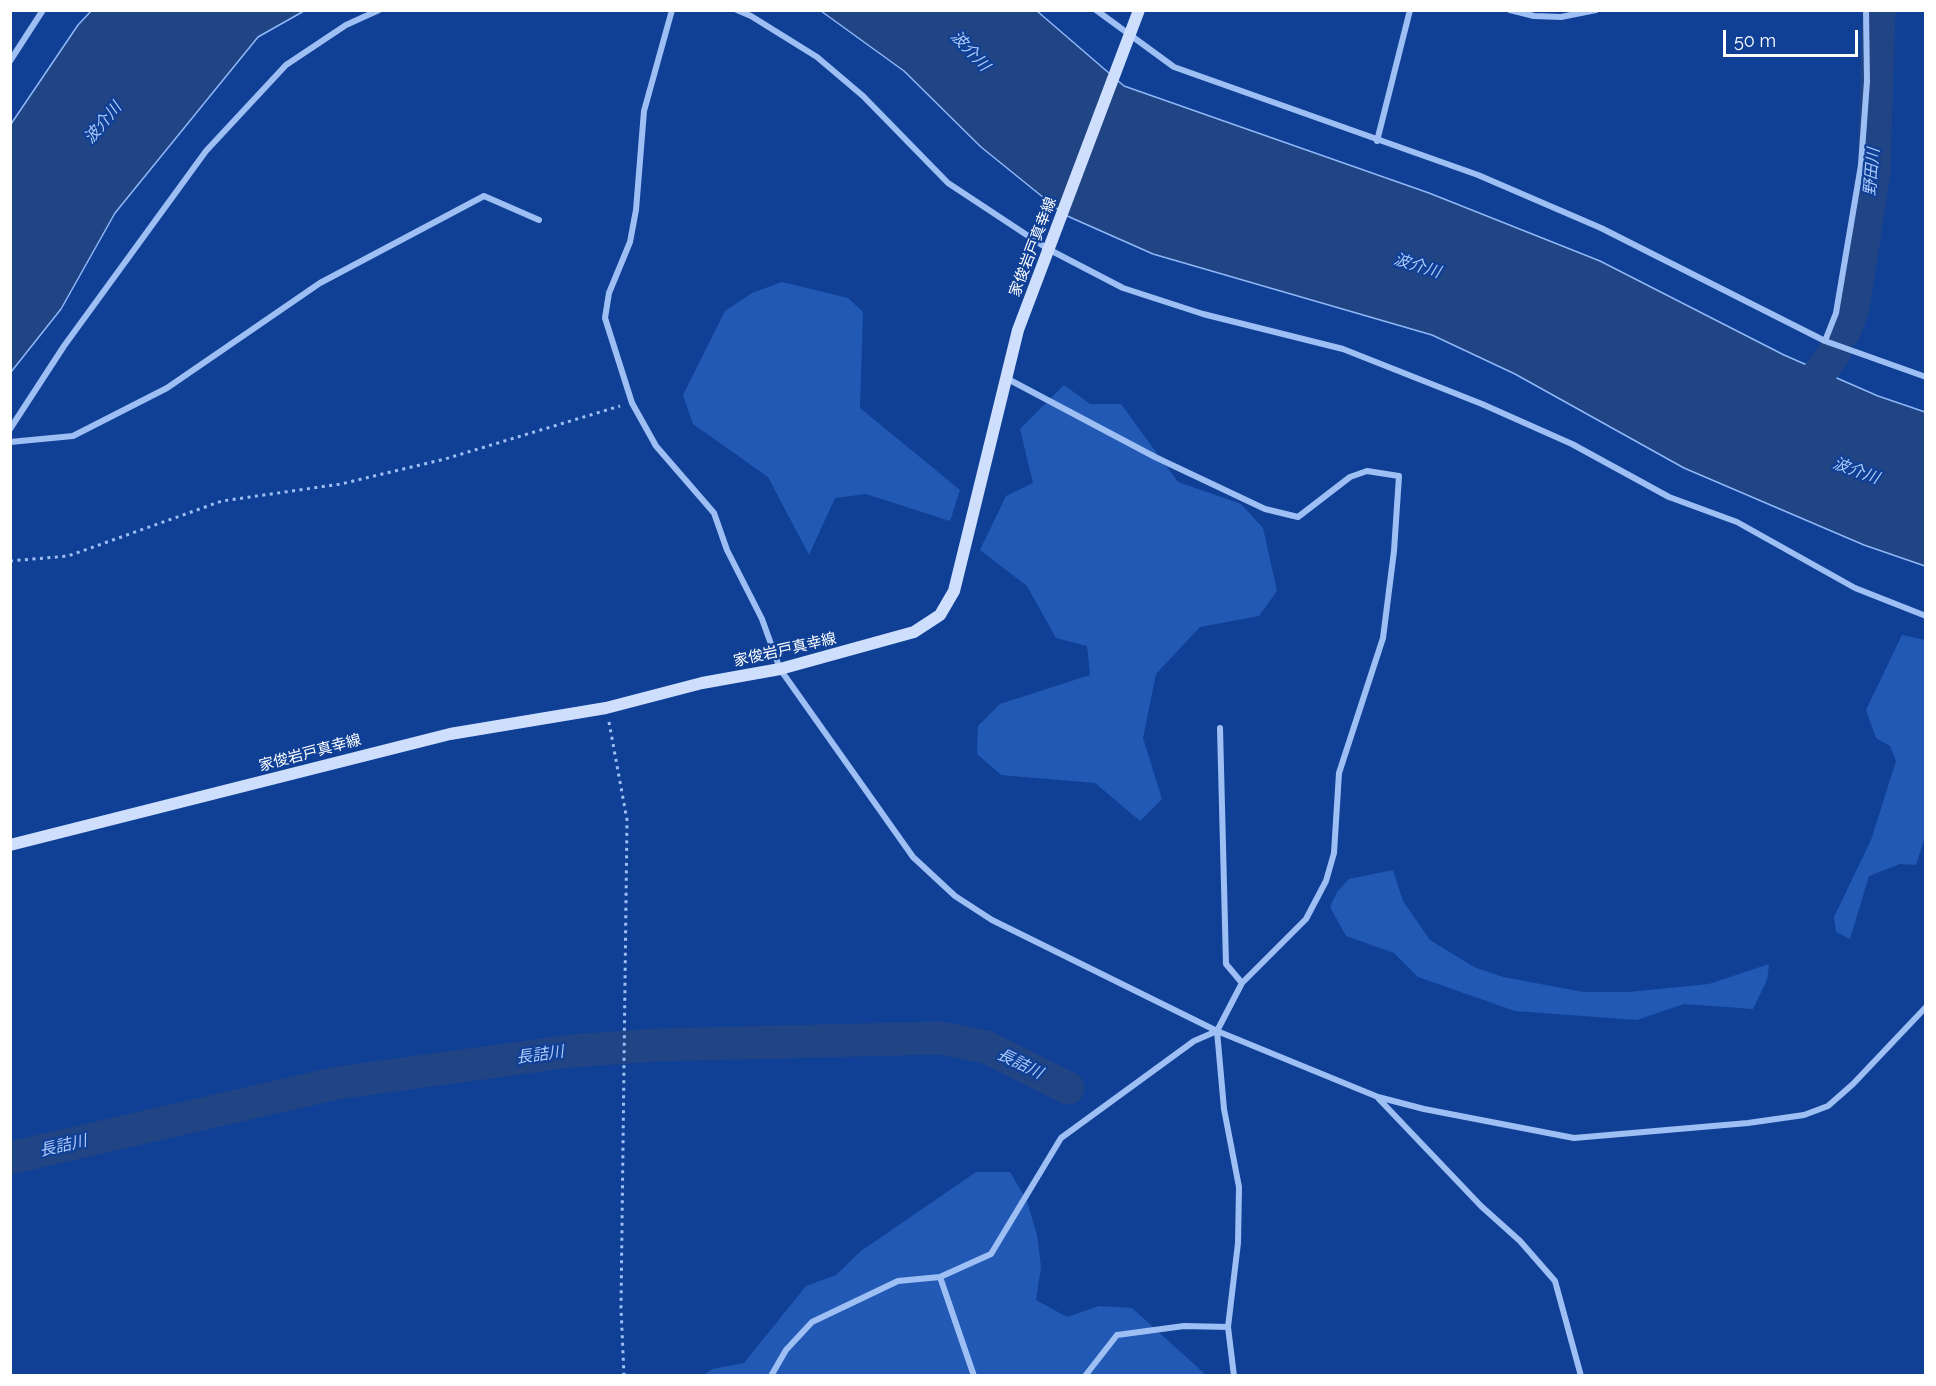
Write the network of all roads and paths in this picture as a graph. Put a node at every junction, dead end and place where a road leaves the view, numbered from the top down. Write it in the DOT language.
graph roads {
  1 [pos="43,10"];
  2 [pos="379,10"];
  3 [pos="672,10"];
  4 [pos="737,10"];
  5 [pos="1096,10"];
  6 [pos="1139,10"];
  7 [pos="1410,10"];
  8 [pos="1510,10"];
  9 [pos="1596,10"];
  10 [pos="1866,10"];
  11 [pos="1132,35"];
  12 [pos="10,61"];
  13 [pos="1377,141"];
  14 [pos="539,220"];
  15 [pos="1050,244"];
  16 [pos="1825,341"];
  17 [pos="1926,377"];
  18 [pos="1006,378"];
  19 [pos="632,403"];
  20 [pos="10,429"];
  21 [pos="10,442"];
  22 [pos="10,561"];
  23 [pos="1926,616"];
  24 [pos="780,669"];
  25 [pos="606,708"];
  26 [pos="1220,728"];
  27 [pos="10,846"];
  28 [pos="1242,983"];
  29 [pos="1926,1007"];
  30 [pos="1217,1031"];
  31 [pos="1378,1097"];
  32 [pos="940,1277"];
  33 [pos="1228,1327"];
  34 [pos="624,1376"];
  35 [pos="771,1376"];
  36 [pos="974,1376"];
  37 [pos="1085,1376"];
  38 [pos="1233,1376"];
  39 [pos="1581,1376"];
  1 -- 12 [label="street"];
  2 -- 20 [label="street"];
  3 -- 19 [label="street"];
  4 -- 15 [label="street"];
  5 -- 11 [label="street"];
  6 -- 11 [label="main road, 家俊岩戸真幸線"];
  7 -- 13 [label="street"];
  8 -- 9 [label="street"];
  10 -- 16 [label="street"];
  11 -- 13 [label="street"];
  11 -- 15 [label="main road, 家俊岩戸真幸線"];
  13 -- 16 [label="street"];
  14 -- 21 [label="street"];
  15 -- 18 [label="main road, 家俊岩戸真幸線"];
  15 -- 23 [label="street"];
  16 -- 17 [label="street"];
  18 -- 24 [label="main road, 家俊岩戸真幸線"];
  18 -- 28 [label="street"];
  19 -- 22 [label="path"];
  19 -- 24 [label="street"];
  24 -- 25 [label="main road, 家俊岩戸真幸線"];
  24 -- 30 [label="street"];
  25 -- 27 [label="main road, 家俊岩戸真幸線"];
  25 -- 34 [label="path"];
  26 -- 28 [label="street"];
  28 -- 30 [label="street"];
  29 -- 31 [label="street"];
  30 -- 31 [label="street"];
  30 -- 32 [label="street"];
  30 -- 33 [label="street"];
  31 -- 39 [label="street"];
  32 -- 35 [label="street"];
  32 -- 36 [label="street"];
  33 -- 37 [label="street"];
  33 -- 38 [label="street"];
}
